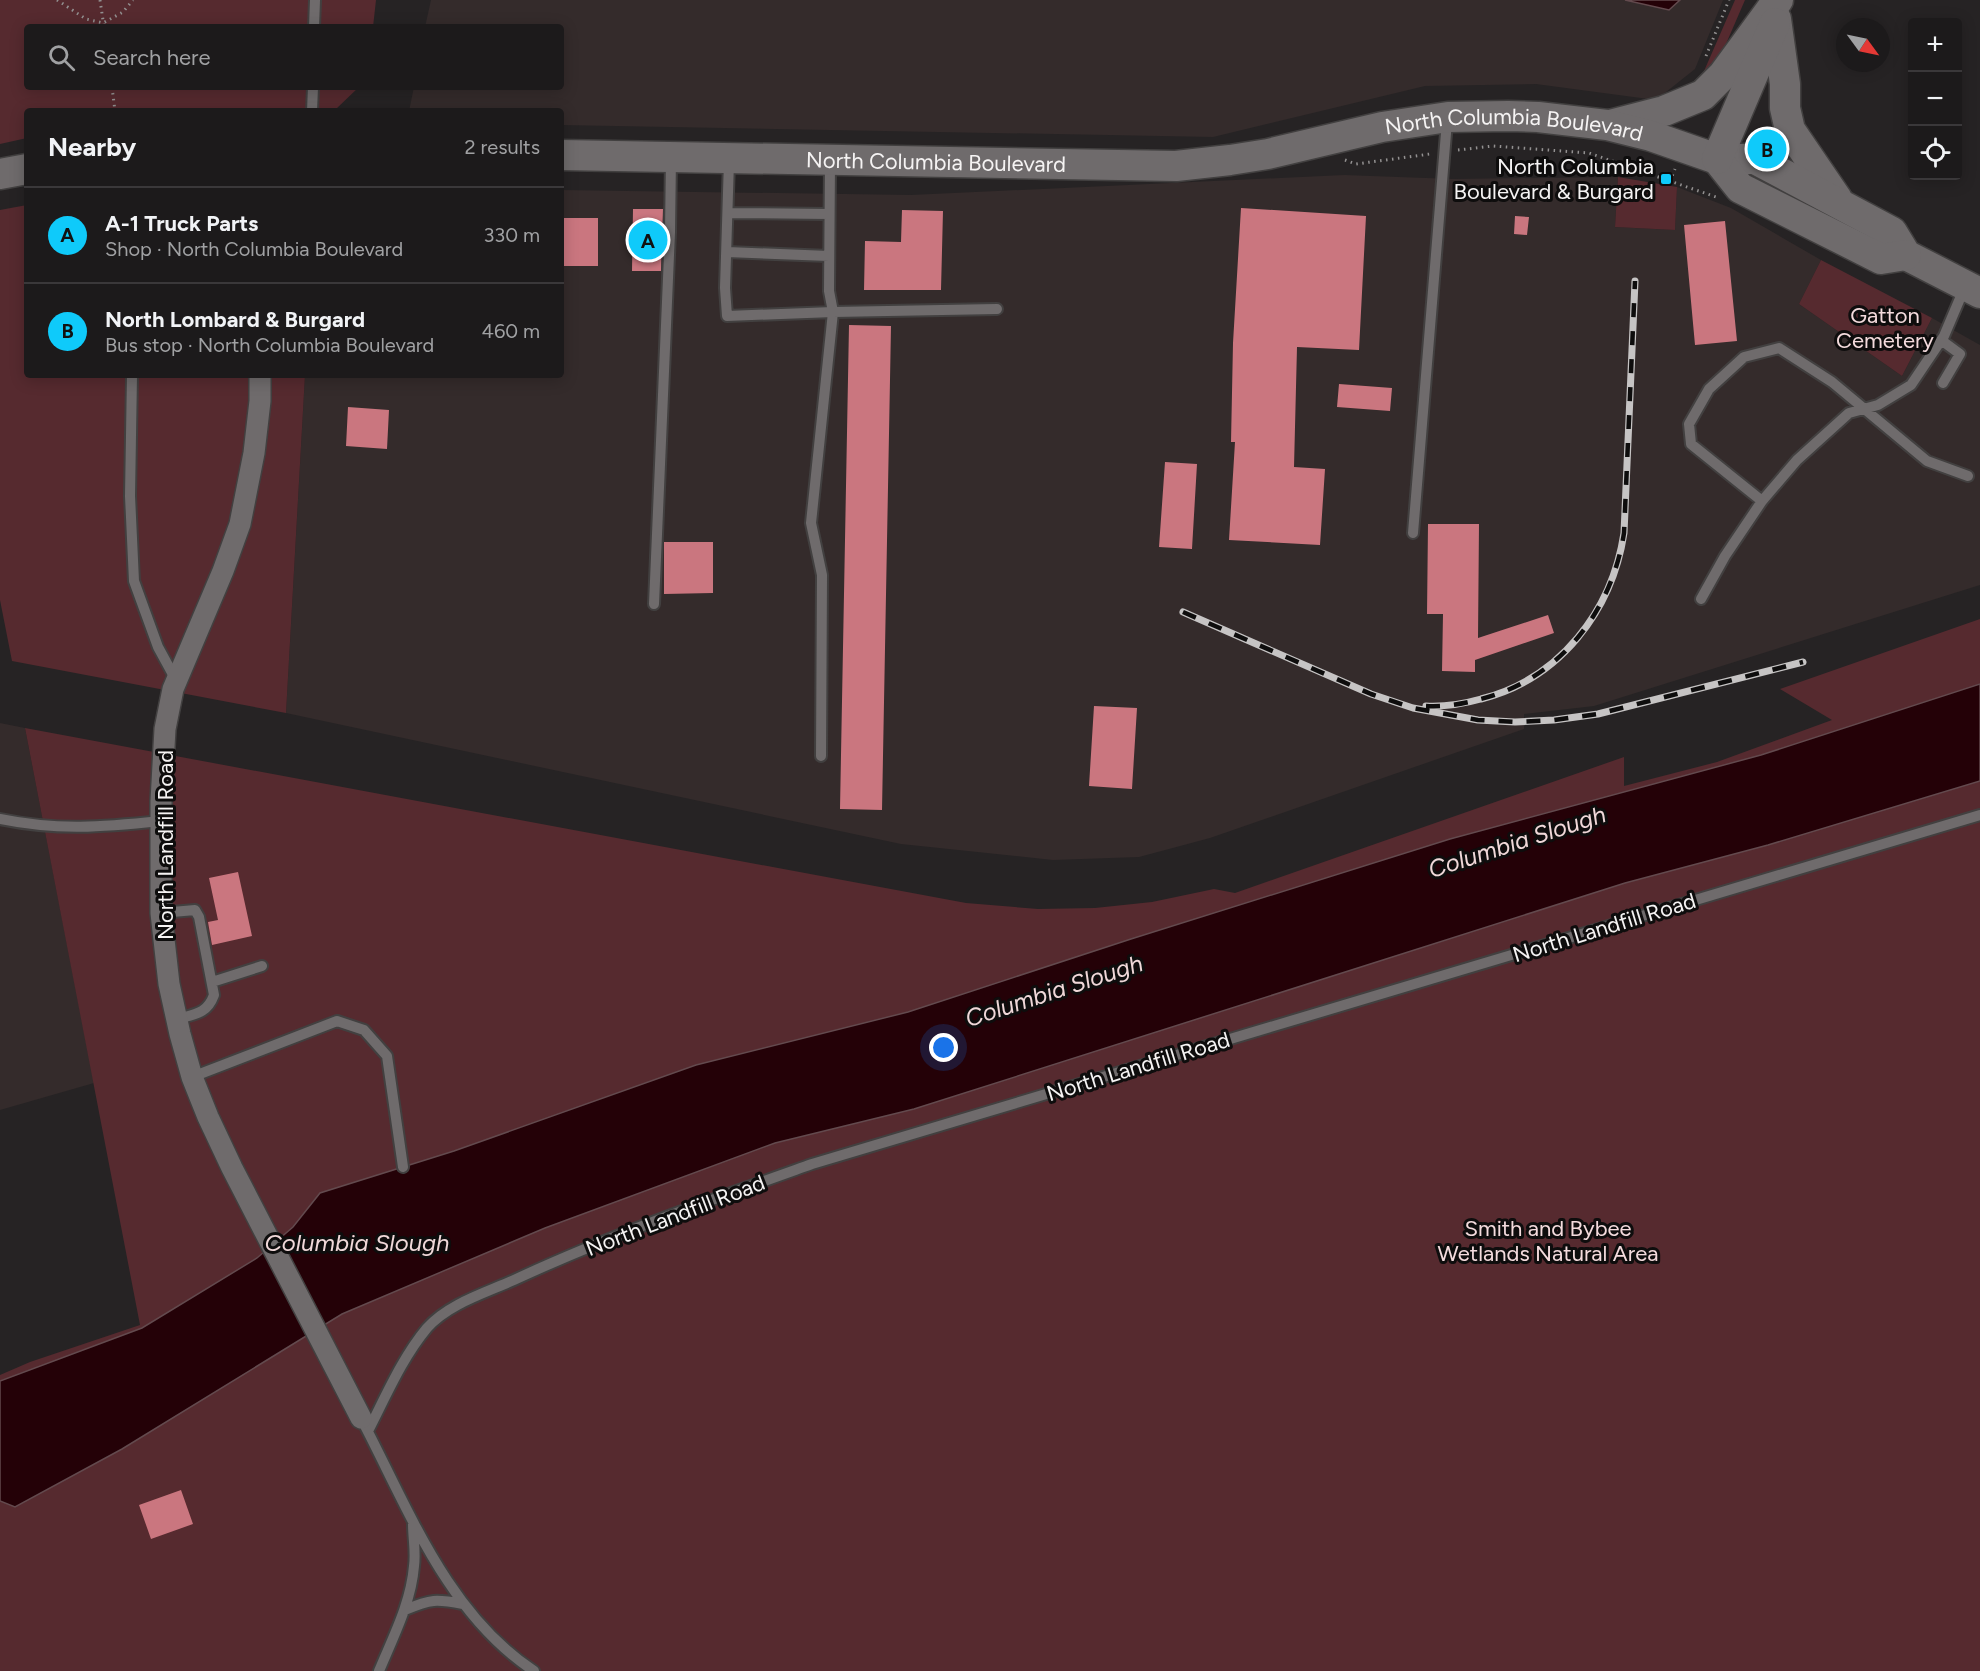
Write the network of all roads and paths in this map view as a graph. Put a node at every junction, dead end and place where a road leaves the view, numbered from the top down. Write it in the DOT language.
graph roads {
  1 [pos="57,0"];
  2 [pos="100,0"];
  3 [pos="133,0"];
  4 [pos="315,0"];
  5 [pos="1729,0"];
  6 [pos="1779,6"];
  7 [pos="101,24"];
  8 [pos="104,24"];
  9 [pos="105,24"];
  10 [pos="314,24"];
  11 [pos="1703,63"];
  12 [pos="112,90"];
  13 [pos="313,90"];
  14 [pos="115,108"];
  15 [pos="312,108"];
  16 [pos="1448,117"];
  17 [pos="1607,125"];
  18 [pos="1311,145"];
  19 [pos="1445,152"];
  20 [pos="564,155"];
  21 [pos="671,157"];
  22 [pos="729,158"];
  23 [pos="1717,159"];
  24 [pos="830,160"];
  25 [pos="24,170"];
  26 [pos="0,174"];
  27 [pos="1670,181"];
  28 [pos="1842,205"];
  29 [pos="728,213"];
  30 [pos="829,214"];
  31 [pos="727,252"];
  32 [pos="1906,255"];
  33 [pos="829,256"];
  34 [pos="1973,289"];
  35 [pos="998,309"];
  36 [pos="833,312"];
  37 [pos="1941,340"];
  38 [pos="132,378"];
  39 [pos="260,378"];
  40 [pos="1943,383"];
  41 [pos="1863,409"];
  42 [pos="1968,476"];
  43 [pos="1762,501"];
  44 [pos="1413,533"];
  45 [pos="1701,599"];
  46 [pos="654,604"];
  47 [pos="176,680"];
  48 [pos="821,756"];
  49 [pos="1980,814"];
  50 [pos="0,819"];
  51 [pos="161,821"];
  52 [pos="161,913"];
  53 [pos="262,966"];
  54 [pos="212,982"];
  55 [pos="177,1019"];
  56 [pos="192,1077"];
  57 [pos="403,1167"];
  58 [pos="364,1424"];
  59 [pos="412,1521"];
  60 [pos="463,1604"];
  61 [pos="405,1610"];
  62 [pos="379,1671"];
  63 [pos="534,1671"];
  1 -- 7 [label="path"];
  2 -- 8 [label="path"];
  3 -- 9 [label="path"];
  4 -- 10 [label="lane"];
  5 -- 11 [label="path"];
  6 -- 17 [label="main road"];
  6 -- 23 [label="main road"];
  6 -- 28 [label="main road"];
  12 -- 14 [label="path"];
  13 -- 15 [label="lane"];
  16 -- 17 [label="main road, North Columbia Boulevard"];
  16 -- 18 [label="main road, North Columbia Boulevard"];
  16 -- 19 [label="lane"];
  17 -- 23 [label="main road, North Columbia Boulevard"];
  18 -- 19 [label="path, North Columbia Boulevard"];
  18 -- 24 [label="main road, North Columbia Boulevard"];
  19 -- 27 [label="path, North Columbia Boulevard"];
  19 -- 44 [label="lane"];
  20 -- 21 [label="main road, North Columbia Boulevard"];
  21 -- 22 [label="main road, North Columbia Boulevard"];
  21 -- 46 [label="lane"];
  22 -- 24 [label="main road, North Columbia Boulevard"];
  22 -- 29 [label="lane"];
  23 -- 28 [label="main road, North Columbia Boulevard"];
  23 -- 32 [label="main road"];
  24 -- 30 [label="lane"];
  25 -- 26 [label="main road"];
  28 -- 32 [label="main road, North Columbia Boulevard"];
  29 -- 30 [label="lane"];
  29 -- 31 [label="lane"];
  30 -- 33 [label="lane"];
  31 -- 33 [label="lane"];
  31 -- 36 [label="lane"];
  32 -- 34 [label="main road, North Columbia Boulevard"];
  33 -- 36 [label="lane"];
  34 -- 37 [label="lane"];
  35 -- 36 [label="lane"];
  36 -- 48 [label="lane"];
  37 -- 40 [label="lane"];
  37 -- 41 [label="lane"];
  38 -- 47 [label="lane"];
  39 -- 47 [label="street, North Landfill Road"];
  41 -- 42 [label="lane"];
  41 -- 43 [label="lane"];
  41 -- 43 [label="lane"];
  43 -- 45 [label="lane"];
  47 -- 51 [label="street, North Landfill Road"];
  49 -- 58 [label="lane, North Landfill Road"];
  50 -- 51 [label="lane"];
  51 -- 52 [label="street, North Landfill Road"];
  52 -- 54 [label="lane"];
  52 -- 55 [label="street, North Landfill Road"];
  53 -- 54 [label="lane"];
  54 -- 55 [label="lane"];
  55 -- 56 [label="street, North Landfill Road"];
  56 -- 57 [label="lane"];
  56 -- 58 [label="street, North Landfill Road"];
  58 -- 59 [label="lane, North Landfill Road"];
  59 -- 60 [label="lane, North Landfill Road"];
  59 -- 61 [label="lane, North Landfill Road"];
  60 -- 61 [label="lane"];
  60 -- 63 [label="lane, North Landfill Road"];
  61 -- 62 [label="lane, North Landfill Road"];
}
